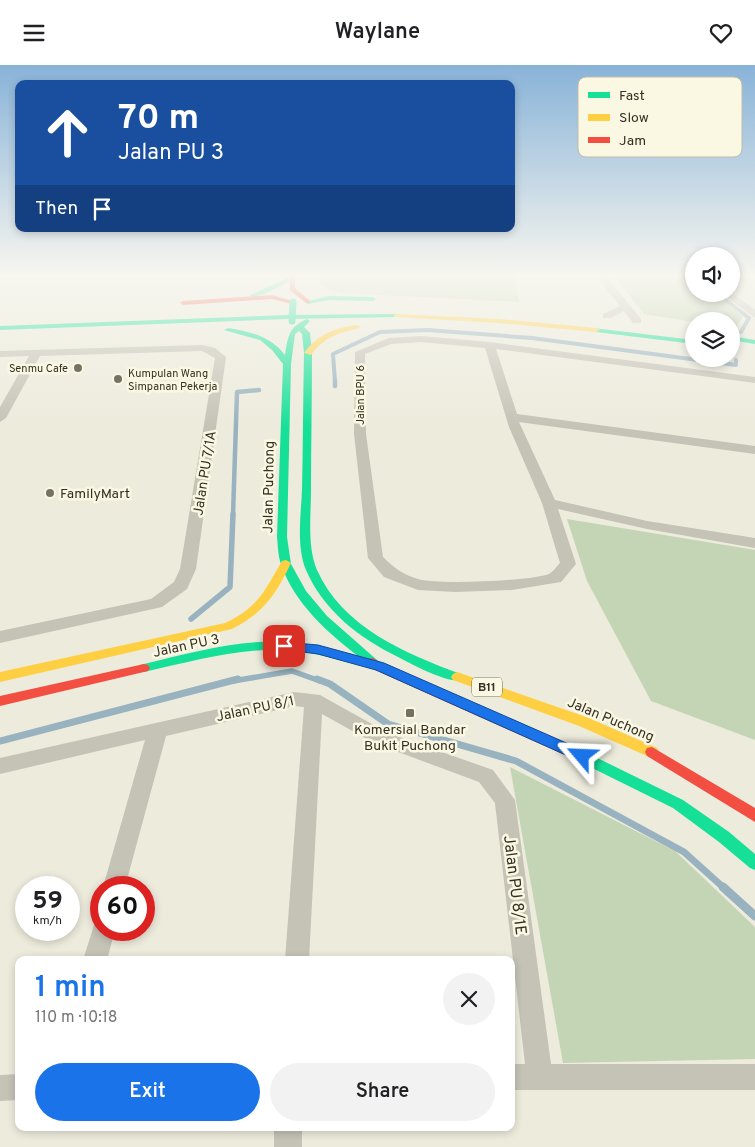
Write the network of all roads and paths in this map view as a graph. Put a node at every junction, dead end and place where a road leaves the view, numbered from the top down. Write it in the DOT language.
graph roads {
  1 [pos="52,326"];
  2 [pos="278,326"];
  3 [pos="297,326"];
  4 [pos="301,326"];
  5 [pos="369,326"];
  6 [pos="439,326"];
  7 [pos="555,326"];
  8 [pos="643,326"];
  9 [pos="0,328"];
  10 [pos="220,329"];
  11 [pos="685,330"];
  12 [pos="0,337"];
  13 [pos="740,340"];
  14 [pos="685,341"];
  15 [pos="755,342"];
  16 [pos="489,345"];
  17 [pos="685,349"];
  18 [pos="740,350"];
  19 [pos="755,352"];
  20 [pos="36,353"];
  21 [pos="308,353"];
  22 [pos="0,354"];
  23 [pos="287,364"];
  24 [pos="755,380"];
  25 [pos="0,417"];
  26 [pos="512,417"];
  27 [pos="755,450"];
  28 [pos="549,503"];
  29 [pos="755,543"];
  30 [pos="286,563"];
  31 [pos="0,637"];
  32 [pos="379,667"];
  33 [pos="0,677"];
  34 [pos="314,700"];
  35 [pos="0,701"];
  36 [pos="158,729"];
  37 [pos="0,766"];
  38 [pos="495,785"];
  39 [pos="755,816"];
  40 [pos="755,863"];
  41 [pos="117,876"];
  42 [pos="100,941"];
  43 [pos="96,956"];
  44 [pos="297,956"];
  45 [pos="515,1077"];
  46 [pos="540,1077"];
  47 [pos="755,1077"];
  48 [pos="15,1087"];
  49 [pos="0,1088"];
  50 [pos="288,1131"];
  51 [pos="288,1147"];
  1 -- 9 [label="main road"];
  2 -- 10 [label="main road"];
  3 -- 23 [label="main road, Jalan Puchong / B11"];
  4 -- 21 [label="main road, Jalan Puchong / B11"];
  5 -- 21 [label="main road"];
  6 -- 17 [label="main road"];
  7 -- 14 [label="main road"];
  8 -- 11 [label="main road"];
  10 -- 12 [label="main road"];
  10 -- 23 [label="main road"];
  13 -- 15 [label="main road"];
  16 -- 24 [label="street, Jalan BPU 6"];
  16 -- 26 [label="street"];
  16 -- 28 [label="street, Jalan BPU 6"];
  18 -- 19 [label="main road"];
  20 -- 22 [label="street"];
  20 -- 25 [label="street"];
  20 -- 31 [label="street, Jalan PU 7/1A"];
  21 -- 39 [label="main road, Jalan Puchong / B11"];
  23 -- 30 [label="main road, Jalan Puchong / B11"];
  26 -- 27 [label="street"];
  26 -- 28 [label="street"];
  28 -- 29 [label="street"];
  30 -- 32 [label="main road, Jalan Puchong / B11"];
  30 -- 33 [label="main road, Jalan PU 3"];
  32 -- 35 [label="main road, Jalan PU 3"];
  32 -- 40 [label="main road, Jalan Puchong / B11"];
  34 -- 36 [label="street, Jalan PU 8/1"];
  34 -- 38 [label="street, Jalan PU 8/1"];
  34 -- 44 [label="street"];
  36 -- 37 [label="street, Jalan PU 8/1"];
  36 -- 41 [label="street"];
  38 -- 46 [label="street, Jalan PU 8/1E"];
  42 -- 43 [label="street"];
  45 -- 46 [label="street"];
  46 -- 47 [label="street"];
  48 -- 49 [label="street"];
  50 -- 51 [label="street"];
}
